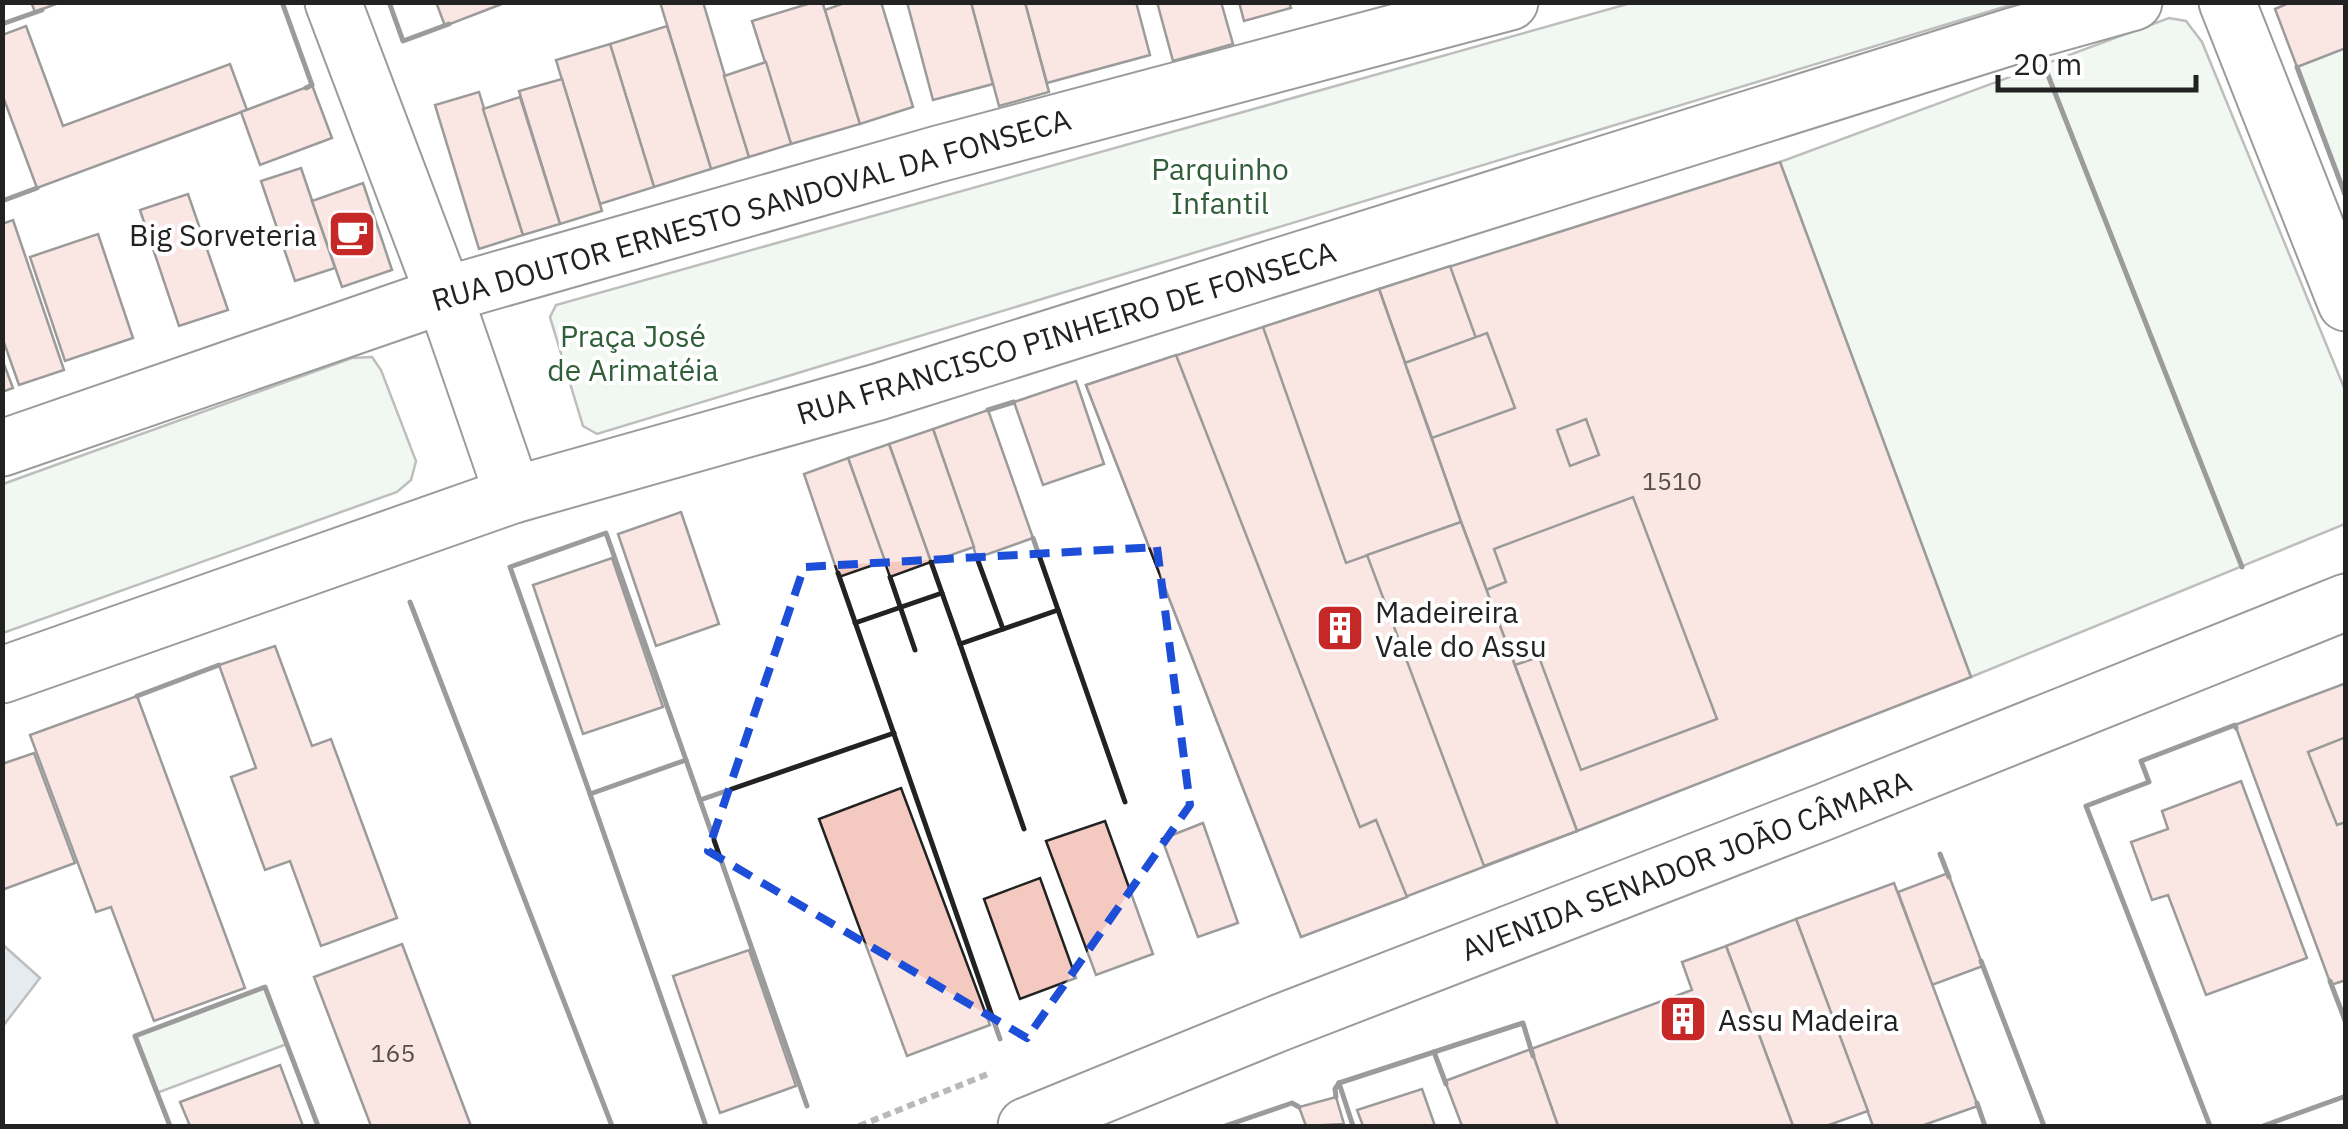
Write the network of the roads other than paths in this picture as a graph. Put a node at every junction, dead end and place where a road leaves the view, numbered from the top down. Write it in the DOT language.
graph roads {
  1 [pos="332,2"];
  2 [pos="1510,2"];
  3 [pos="2134,2"];
  4 [pos="2226,2"];
  5 [pos="444,295"];
  6 [pos="2346,302"];
  7 [pos="2,448"];
  8 [pos="514,495"];
  9 [pos="2346,602"];
  10 [pos="2,675"];
  11 [pos="1026,1126"];
  1 -- 5 [label="street"];
  2 -- 5 [label="street, RUA DOUTOR ERNESTO SANDOVAL DA FONSECA"];
  3 -- 8 [label="street, RUA FRANCISCO PINHEIRO DE FONSECA"];
  4 -- 6 [label="street"];
  5 -- 7 [label="street, RUA DOUTOR ERNESTO SANDOVAL DA FONSECA"];
  5 -- 8 [label="street"];
  8 -- 10 [label="street, RUA FRANCISCO PINHEIRO DE FONSECA"];
  9 -- 11 [label="street, AVENIDA SENADOR JOÃO CÂMARA"];
}
